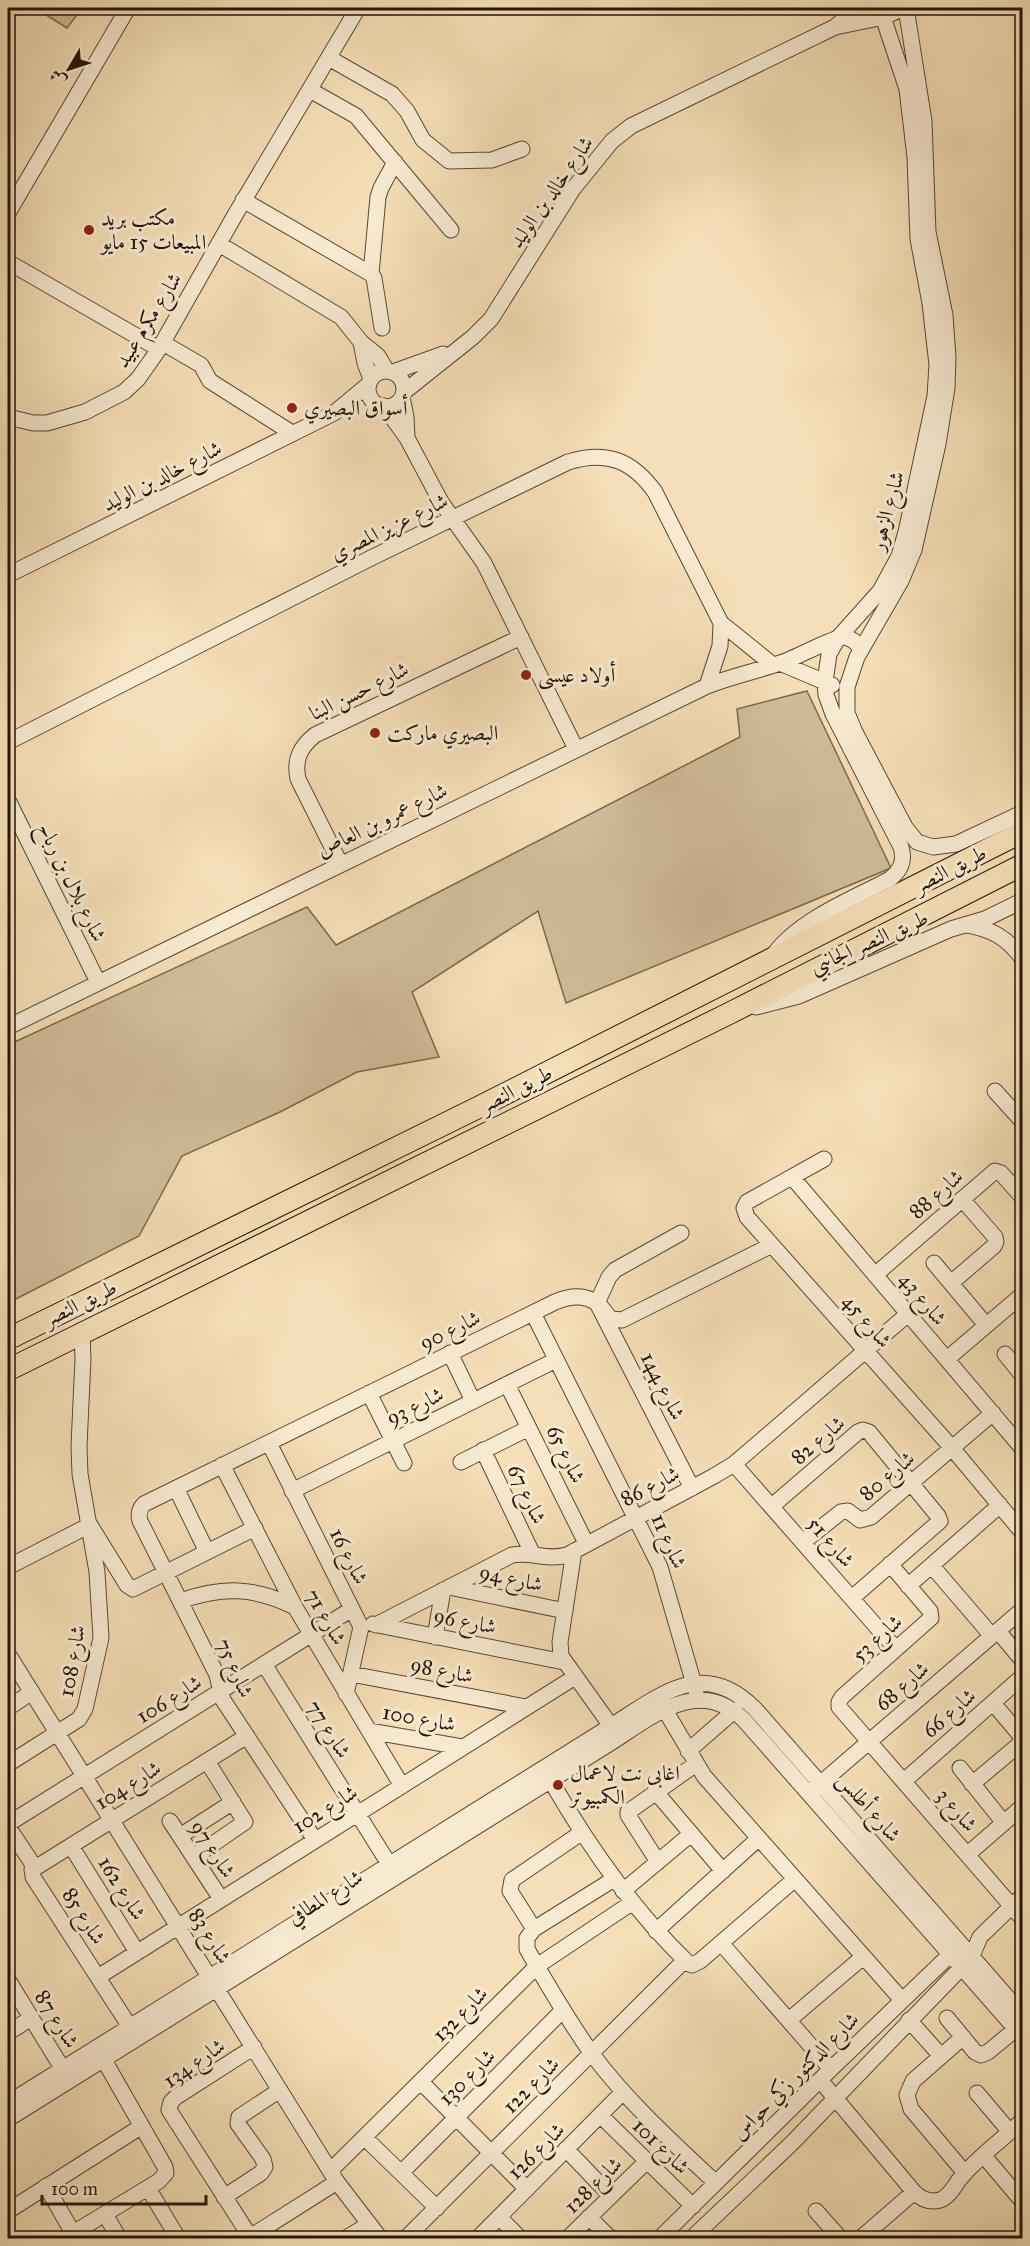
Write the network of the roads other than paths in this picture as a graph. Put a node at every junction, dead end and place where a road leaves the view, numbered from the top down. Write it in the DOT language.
graph roads {
  1 [pos="128,8"];
  2 [pos="358,8"];
  3 [pos="856,8"];
  4 [pos="904,8"];
  5 [pos="882,12"];
  6 [pos="835,27"];
  7 [pos="329,58"];
  8 [pos="310,90"];
  9 [pos="522,149"];
  10 [pos="395,162"];
  11 [pos="243,200"];
  12 [pos="8,213"];
  13 [pos="451,230"];
  14 [pos="219,244"];
  15 [pos="8,262"];
  16 [pos="371,274"];
  17 [pos="382,328"];
  18 [pos="362,342"];
  19 [pos="161,346"];
  20 [pos="456,348"];
  21 [pos="390,372"];
  22 [pos="370,381"];
  23 [pos="403,394"];
  24 [pos="382,406"];
  25 [pos="334,413"];
  26 [pos="8,417"];
  27 [pos="292,434"];
  28 [pos="407,438"];
  29 [pos="453,519"];
  30 [pos="8,575"];
  31 [pos="721,623"];
  32 [pos="521,638"];
  33 [pos="838,638"];
  34 [pos="861,649"];
  35 [pos="776,664"];
  36 [pos="825,682"];
  37 [pos="707,686"];
  38 [pos="847,687"];
  39 [pos="8,742"];
  40 [pos="576,749"];
  41 [pos="8,800"];
  42 [pos="1023,813"];
  43 [pos="1023,832"];
  44 [pos="340,863"];
  45 [pos="1023,865"];
  46 [pos="1023,901"];
  47 [pos="967,925"];
  48 [pos="1023,958"];
  49 [pos="770,959"];
  50 [pos="98,982"];
  51 [pos="730,1013"];
  52 [pos="8,1027"];
  53 [pos="995,1091"];
  54 [pos="1023,1121"];
  55 [pos="824,1159"];
  56 [pos="368,1161"];
  57 [pos="340,1175"];
  58 [pos="792,1178"];
  59 [pos="379,1188"];
  60 [pos="1023,1197"];
  61 [pos="962,1199"];
  62 [pos="351,1201"];
  63 [pos="681,1233"];
  64 [pos="772,1245"];
  65 [pos="934,1263"];
  66 [pos="875,1275"];
  67 [pos="951,1283"];
  68 [pos="1023,1295"];
  69 [pos="597,1303"];
  70 [pos="533,1312"];
  71 [pos="908,1314"];
  72 [pos="986,1325"];
  73 [pos="82,1334"];
  74 [pos="8,1339"];
  75 [pos="865,1351"];
  76 [pos="450,1353"];
  77 [pos="1005,1354"];
  78 [pos="947,1359"];
  79 [pos="556,1360"];
  80 [pos="8,1370"];
  81 [pos="1021,1371"];
  82 [pos="507,1384"];
  83 [pos="369,1393"];
  84 [pos="473,1401"];
  85 [pos="993,1413"];
  86 [pos="529,1428"];
  87 [pos="393,1441"];
  88 [pos="268,1443"];
  89 [pos="1022,1447"];
  90 [pos="952,1448"];
  91 [pos="483,1450"];
  92 [pos="461,1462"];
  93 [pos="404,1463"];
  94 [pos="734,1464"];
  95 [pos="222,1465"];
  96 [pos="911,1483"];
  97 [pos="176,1488"];
  98 [pos="692,1488"];
  99 [pos="292,1491"];
  100 [pos="144,1504"];
  101 [pos="1000,1505"];
  102 [pos="772,1506"];
  103 [pos="635,1517"];
  104 [pos="90,1526"];
  105 [pos="255,1528"];
  106 [pos="1023,1532"];
  107 [pos="803,1542"];
  108 [pos="580,1547"];
  109 [pos="207,1552"];
  110 [pos="532,1555"];
  111 [pos="890,1564"];
  112 [pos="932,1566"];
  113 [pos="8,1567"];
  114 [pos="166,1573"];
  115 [pos="909,1586"];
  116 [pos="446,1589"];
  117 [pos="852,1598"];
  118 [pos="180,1601"];
  119 [pos="295,1607"];
  120 [pos="1023,1610"];
  121 [pos="565,1611"];
  122 [pos="355,1615"];
  123 [pos="376,1625"];
  124 [pos="995,1634"];
  125 [pos="311,1635"];
  126 [pos="435,1637"];
  127 [pos="896,1649"];
  128 [pos="8,1654"];
  129 [pos="1023,1660"];
  130 [pos="564,1662"];
  131 [pos="264,1664"];
  132 [pos="351,1674"];
  133 [pos="575,1677"];
  134 [pos="1023,1677"];
  135 [pos="693,1683"];
  136 [pos="221,1691"];
  137 [pos="32,1692"];
  138 [pos="346,1694"];
  139 [pos="698,1699"];
  140 [pos="662,1703"];
  141 [pos="993,1703"];
  142 [pos="526,1707"];
  143 [pos="8,1708"];
  144 [pos="735,1710"];
  145 [pos="611,1726"];
  146 [pos="369,1731"];
  147 [pos="57,1733"];
  148 [pos="247,1736"];
  149 [pos="869,1742"];
  150 [pos="462,1748"];
  151 [pos="692,1758"];
  152 [pos="207,1761"];
  153 [pos="8,1764"];
  154 [pos="960,1768"];
  155 [pos="84,1776"];
  156 [pos="551,1781"];
  157 [pos="904,1781"];
  158 [pos="972,1784"];
  159 [pos="402,1785"];
  160 [pos="815,1788"];
  161 [pos="655,1791"];
  162 [pos="233,1802"];
  163 [pos="1023,1807"];
  164 [pos="357,1814"];
  165 [pos="112,1820"];
  166 [pos="170,1821"];
  167 [pos="1004,1822"];
  168 [pos="8,1826"];
  169 [pos="581,1833"];
  170 [pos="691,1834"];
  171 [pos="180,1836"];
  172 [pos="759,1838"];
  173 [pos="315,1840"];
  174 [pos="71,1846"];
  175 [pos="968,1854"];
  176 [pos="194,1857"];
  177 [pos="658,1862"];
  178 [pos="32,1870"];
  179 [pos="393,1871"];
  180 [pos="723,1871"];
  181 [pos="795,1879"];
  182 [pos="623,1891"];
  183 [pos="220,1899"];
  184 [pos="1019,1907"];
  185 [pos="178,1925"];
  186 [pos="534,1929"];
  187 [pos="656,1931"];
  188 [pos="721,1943"];
  189 [pos="137,1952"];
  190 [pos="961,1955"];
  191 [pos="863,1957"];
  192 [pos="684,1960"];
  193 [pos="537,1966"];
  194 [pos="98,1977"];
  195 [pos="8,1980"];
  196 [pos="214,1982"];
  197 [pos="902,2000"];
  198 [pos="562,2010"];
  199 [pos="1023,2014"];
  200 [pos="31,2018"];
  201 [pos="947,2018"];
  202 [pos="789,2020"];
  203 [pos="909,2020"];
  204 [pos="130,2027"];
  205 [pos="1019,2032"];
  206 [pos="8,2033"];
  207 [pos="963,2037"];
  208 [pos="254,2047"];
  209 [pos="592,2054"];
  210 [pos="941,2056"];
  211 [pos="104,2060"];
  212 [pos="831,2069"];
  213 [pos="66,2075"];
  214 [pos="820,2080"];
  215 [pos="421,2082"];
  216 [pos="280,2090"];
  217 [pos="623,2092"];
  218 [pos="977,2093"];
  219 [pos="835,2097"];
  220 [pos="8,2103"];
  221 [pos="600,2115"];
  222 [pos="456,2117"];
  223 [pos="8,2120"];
  224 [pos="1023,2121"];
  225 [pos="142,2126"];
  226 [pos="1010,2132"];
  227 [pos="365,2138"];
  228 [pos="566,2150"];
  229 [pos="492,2153"];
  230 [pos="984,2156"];
  231 [pos="647,2161"];
  232 [pos="401,2173"];
  233 [pos="965,2173"];
  234 [pos="334,2177"];
  235 [pos="716,2183"];
  236 [pos="153,2185"];
  237 [pos="46,2187"];
  238 [pos="527,2189"];
  239 [pos="914,2192"];
  240 [pos="611,2196"];
  241 [pos="224,2197"];
  242 [pos="1023,2201"];
  243 [pos="693,2206"];
  244 [pos="437,2208"];
  245 [pos="8,2211"];
  246 [pos="816,2211"];
  247 [pos="105,2214"];
  248 [pos="499,2217"];
  249 [pos="589,2217"];
  250 [pos="368,2225"];
  251 [pos="69,2236"];
  252 [pos="119,2238"];
  253 [pos="178,2238"];
  254 [pos="250,2238"];
  255 [pos="346,2238"];
  256 [pos="380,2238"];
  257 [pos="406,2238"];
  258 [pos="478,2238"];
  259 [pos="520,2238"];
  260 [pos="568,2238"];
  261 [pos="610,2238"];
  262 [pos="660,2238"];
  263 [pos="692,2238"];
  264 [pos="840,2238"];
  265 [pos="861,2238"];
  1 -- 12 [label="street"];
  2 -- 7 [label="street, شارع مكرم عبيد"];
  3 -- 6 [label="street, شارع خالد بن الوليد"];
  4 -- 5 [label="street, شارع خالد بن الوليد"];
  4 -- 34 [label="street, شارع الزهور"];
  5 -- 6 [label="street, شارع خالد بن الوليد"];
  5 -- 33 [label="street, شارع الزهور"];
  6 -- 20 [label="street, شارع خالد بن الوليد"];
  7 -- 8 [label="street, شارع مكرم عبيد"];
  7 -- 9 [label="street"];
  8 -- 10 [label="street"];
  8 -- 11 [label="street, شارع مكرم عبيد"];
  10 -- 13 [label="street"];
  10 -- 16 [label="street"];
  11 -- 14 [label="street, شارع مكرم عبيد"];
  11 -- 16 [label="street"];
  14 -- 18 [label="street"];
  14 -- 19 [label="street, شارع مكرم عبيد"];
  15 -- 19 [label="street"];
  16 -- 17 [label="street"];
  18 -- 21 [label="street"];
  18 -- 22 [label="street"];
  19 -- 26 [label="street, شارع مكرم عبيد"];
  19 -- 27 [label="street"];
  20 -- 21 [label="street, شارع خالد بن الوليد"];
  20 -- 23 [label="street, شارع خالد بن الوليد"];
  21 -- 22 [label="street"];
  21 -- 23 [label="street"];
  22 -- 24 [label="street"];
  22 -- 25 [label="street, شارع خالد بن الوليد"];
  23 -- 24 [label="street"];
  23 -- 28 [label="street"];
  24 -- 25 [label="street, شارع خالد بن الوليد"];
  24 -- 28 [label="street"];
  25 -- 27 [label="street, شارع خالد بن الوليد"];
  27 -- 30 [label="street, شارع خالد بن الوليد"];
  28 -- 29 [label="street"];
  29 -- 31 [label="street, شارع عزيز المصري"];
  29 -- 32 [label="street"];
  29 -- 39 [label="street, شارع عزيز المصري"];
  31 -- 35 [label="street, شارع عزيز المصري"];
  31 -- 37 [label="street"];
  32 -- 40 [label="street"];
  32 -- 44 [label="street, شارع حسن البنا"];
  33 -- 34 [label="street"];
  33 -- 35 [label="street, شارع عمرو بن العاص"];
  33 -- 36 [label="street, شارع الزهور"];
  34 -- 38 [label="street, شارع الزهور"];
  35 -- 36 [label="street"];
  35 -- 37 [label="street, شارع عمرو بن العاص"];
  36 -- 38 [label="street"];
  36 -- 49 [label="street, شارع الزهور"];
  37 -- 40 [label="street, شارع عمرو بن العاص"];
  38 -- 42 [label="street, شارع الزهور"];
  40 -- 44 [label="street, شارع عمرو بن العاص"];
  41 -- 50 [label="street, شارع بلال بن رباح"];
  43 -- 49 [label="highway, طريق النصر"];
  44 -- 50 [label="street, شارع عمرو بن العاص"];
  45 -- 51 [label="highway, طريق النصر"];
  46 -- 47 [label="street, طريق النصر الجانبي"];
  47 -- 48 [label="street"];
  47 -- 51 [label="street, طريق النصر الجانبي"];
  49 -- 56 [label="highway, طريق النصر"];
  50 -- 52 [label="street, شارع عمرو بن العاص"];
  51 -- 59 [label="highway, طريق النصر"];
  53 -- 54 [label="street"];
  55 -- 58 [label="street, شارع 45"];
  56 -- 57 [label="highway, طريق النصر"];
  56 -- 59 [label="highway"];
  57 -- 62 [label="highway"];
  57 -- 74 [label="highway, طريق النصر"];
  58 -- 64 [label="street, شارع 45"];
  58 -- 66 [label="street, شارع 43"];
  59 -- 62 [label="highway, طريق النصر"];
  60 -- 61 [label="street, شارع 88"];
  61 -- 66 [label="street, شارع 88"];
  61 -- 67 [label="street"];
  62 -- 73 [label="highway, طريق النصر"];
  63 -- 69 [label="street"];
  64 -- 69 [label="street, شارع 90"];
  64 -- 75 [label="street, شارع 45"];
  65 -- 67 [label="street"];
  66 -- 71 [label="street, شارع 43"];
  67 -- 72 [label="street"];
  68 -- 72 [label="street"];
  69 -- 70 [label="street, شارع 90"];
  69 -- 98 [label="street, شارع 144"];
  70 -- 76 [label="street, شارع 90"];
  70 -- 79 [label="street, شارع 11"];
  71 -- 75 [label="street, شارع 86"];
  71 -- 78 [label="street, شارع 43"];
  72 -- 78 [label="street"];
  73 -- 80 [label="highway, طريق النصر"];
  73 -- 104 [label="street, شارع 108"];
  75 -- 90 [label="street, شارع 45"];
  75 -- 94 [label="street, شارع 86"];
  76 -- 83 [label="street, شارع 90"];
  76 -- 84 [label="street"];
  77 -- 81 [label="street"];
  78 -- 85 [label="street, شارع 43"];
  79 -- 82 [label="street, شارع 93"];
  79 -- 103 [label="street, شارع 11"];
  82 -- 84 [label="street, شارع 93"];
  82 -- 86 [label="street, شارع 65"];
  83 -- 87 [label="street"];
  83 -- 88 [label="street, شارع 90"];
  84 -- 87 [label="street, شارع 93"];
  85 -- 89 [label="street, شارع 43"];
  85 -- 90 [label="street, شارع 80"];
  86 -- 91 [label="street"];
  86 -- 108 [label="street, شارع 65"];
  87 -- 93 [label="street"];
  87 -- 99 [label="street, شارع 93"];
  88 -- 95 [label="street, شارع 90"];
  88 -- 99 [label="street, شارع 16"];
  90 -- 96 [label="street, شارع 80"];
  90 -- 101 [label="street, شارع 45"];
  91 -- 92 [label="street"];
  91 -- 110 [label="street, شارع 67"];
  94 -- 98 [label="street, شارع 86"];
  94 -- 102 [label="street, شارع 51"];
  95 -- 97 [label="street, شارع 90"];
  95 -- 105 [label="street, شارع 71"];
  96 -- 102 [label="street, شارع 82"];
  96 -- 107 [label="street, شارع 80"];
  96 -- 111 [label="street"];
  97 -- 100 [label="street, شارع 90"];
  97 -- 109 [label="street"];
  98 -- 103 [label="street, شارع 86"];
  99 -- 122 [label="street, شارع 16"];
  100 -- 114 [label="street, شارع 75"];
  101 -- 106 [label="street, شارع 45"];
  101 -- 112 [label="street"];
  102 -- 107 [label="street, شارع 51"];
  103 -- 108 [label="street, شارع 86"];
  103 -- 135 [label="street, شارع 11"];
  104 -- 113 [label="street"];
  104 -- 114 [label="street"];
  104 -- 147 [label="street, شارع 108"];
  105 -- 109 [label="street"];
  105 -- 119 [label="street, شارع 71"];
  107 -- 117 [label="street, شارع 51"];
  108 -- 110 [label="street, شارع 86"];
  108 -- 121 [label="street"];
  109 -- 114 [label="street"];
  110 -- 116 [label="street, شارع 86"];
  111 -- 115 [label="street, شارع 53"];
  111 -- 117 [label="street"];
  112 -- 115 [label="street"];
  112 -- 124 [label="street"];
  114 -- 118 [label="street, شارع 75"];
  115 -- 127 [label="street, شارع 53"];
  116 -- 121 [label="street, شارع 94"];
  116 -- 123 [label="street, شارع 86"];
  116 -- 126 [label="street"];
  117 -- 127 [label="street, شارع 51"];
  118 -- 119 [label="street"];
  118 -- 136 [label="street, شارع 75"];
  119 -- 125 [label="street, شارع 71"];
  120 -- 124 [label="street, شارع 68"];
  121 -- 130 [label="street"];
  122 -- 123 [label="street, شارع 96"];
  122 -- 125 [label="street, شارع 106"];
  122 -- 132 [label="street"];
  123 -- 126 [label="street, شارع 96"];
  124 -- 129 [label="street"];
  124 -- 149 [label="street, شارع 68"];
  125 -- 131 [label="street, شارع 106"];
  125 -- 138 [label="street, شارع 71"];
  126 -- 130 [label="street, شارع 96"];
  127 -- 149 [label="street, شارع 53"];
  128 -- 137 [label="street, شارع 83"];
  130 -- 133 [label="street"];
  131 -- 136 [label="street, شارع 106"];
  131 -- 164 [label="street, شارع 77"];
  132 -- 138 [label="street"];
  132 -- 142 [label="street, شارع 98"];
  133 -- 142 [label="street, شارع 102"];
  133 -- 145 [label="street"];
  134 -- 141 [label="street, شارع 66"];
  135 -- 139 [label="street, شارع 11"];
  135 -- 140 [label="street, شارع أطلس"];
  135 -- 160 [label="street, شارع أطلس"];
  136 -- 148 [label="street, شارع 75"];
  136 -- 155 [label="street, شارع 106"];
  137 -- 143 [label="street"];
  137 -- 147 [label="street, شارع 83"];
  138 -- 146 [label="street, شارع 71"];
  139 -- 140 [label="street"];
  139 -- 144 [label="street, شارع أطلس"];
  140 -- 145 [label="street, شارع المطافي"];
  140 -- 151 [label="street"];
  140 -- 156 [label="street, شارع المطافي"];
  141 -- 157 [label="street, شارع 66"];
  141 -- 158 [label="street"];
  142 -- 150 [label="street, شارع 102"];
  144 -- 151 [label="street"];
  144 -- 160 [label="street, شارع أطلس"];
  145 -- 179 [label="street, شارع المطافي"];
  146 -- 150 [label="street, شارع 100"];
  146 -- 159 [label="street, شارع 71"];
  147 -- 153 [label="street, شارع 108"];
  147 -- 155 [label="street, شارع 83"];
  148 -- 152 [label="street, شارع 104"];
  148 -- 173 [label="street, شارع 75"];
  149 -- 157 [label="street, شارع 3"];
  149 -- 160 [label="street, شارع 68"];
  150 -- 159 [label="street, شارع 102"];
  151 -- 161 [label="street"];
  151 -- 172 [label="street"];
  152 -- 162 [label="street"];
  152 -- 165 [label="street, شارع 104"];
  154 -- 158 [label="street"];
  155 -- 165 [label="street, شارع 83"];
  155 -- 168 [label="street, شارع 106"];
  156 -- 169 [label="street"];
  156 -- 179 [label="street, شارع المطافي"];
  157 -- 175 [label="street, شارع 3"];
  158 -- 167 [label="street"];
  159 -- 164 [label="street, شارع 102"];
  160 -- 190 [label="street, شارع أطلس"];
  161 -- 170 [label="street"];
  161 -- 177 [label="street"];
  162 -- 171 [label="street"];
  162 -- 176 [label="street"];
  163 -- 167 [label="street"];
  164 -- 173 [label="street, شارع 102"];
  164 -- 179 [label="street, شارع 77"];
  165 -- 174 [label="street, شارع 104"];
  165 -- 185 [label="street, شارع 83"];
  166 -- 171 [label="street, شارع 97"];
  167 -- 175 [label="street"];
  168 -- 178 [label="street, شارع 85"];
  169 -- 182 [label="street"];
  169 -- 186 [label="street"];
  170 -- 177 [label="street"];
  170 -- 180 [label="street"];
  171 -- 176 [label="street, شارع 97"];
  172 -- 180 [label="street"];
  172 -- 181 [label="street"];
  173 -- 183 [label="street, شارع 102"];
  174 -- 178 [label="street, شارع 104"];
  174 -- 189 [label="street, شارع 162"];
  175 -- 184 [label="street, شارع 3"];
  176 -- 183 [label="street, شارع 97"];
  177 -- 182 [label="street"];
  178 -- 194 [label="street, شارع 85"];
  179 -- 196 [label="street, شارع المطافي"];
  180 -- 187 [label="street"];
  181 -- 188 [label="street"];
  181 -- 191 [label="street"];
  182 -- 186 [label="street"];
  182 -- 187 [label="street"];
  182 -- 193 [label="street, شارع 132"];
  183 -- 185 [label="street, شارع 102"];
  184 -- 190 [label="street"];
  185 -- 189 [label="street, شارع 102"];
  185 -- 196 [label="street, شارع 83"];
  186 -- 193 [label="street"];
  187 -- 192 [label="street"];
  188 -- 192 [label="street"];
  188 -- 202 [label="street"];
  189 -- 194 [label="street, شارع 102"];
  190 -- 197 [label="street, شارع الدكتور زكي حواس"];
  190 -- 199 [label="street, شارع أطلس"];
  190 -- 203 [label="street, شارع الدكتور زكي حواس"];
  190 -- 205 [label="street, شارع أطلس"];
  191 -- 197 [label="street"];
  191 -- 202 [label="street"];
  192 -- 209 [label="street, شارع 122"];
  193 -- 198 [label="street"];
  193 -- 215 [label="street, شارع 132"];
  194 -- 204 [label="street, شارع 85"];
  195 -- 200 [label="street, شارع 87"];
  196 -- 204 [label="street, شارع المطافي"];
  196 -- 208 [label="street, شارع 83"];
  196 -- 211 [label="street, شارع المطافي"];
  197 -- 212 [label="street, شارع الدكتور زكي حواس"];
  198 -- 209 [label="street"];
  198 -- 222 [label="street, شارع 130"];
  200 -- 206 [label="street"];
  200 -- 213 [label="street, شارع 87"];
  201 -- 207 [label="street"];
  202 -- 212 [label="street"];
  203 -- 210 [label="street"];
  203 -- 219 [label="street, شارع الدكتور زكي حواس"];
  204 -- 213 [label="street, شارع المطافي"];
  205 -- 207 [label="street"];
  207 -- 210 [label="street"];
  208 -- 216 [label="street, شارع 83"];
  208 -- 241 [label="street, شارع 134"];
  209 -- 217 [label="street"];
  209 -- 229 [label="street, شارع 122"];
  210 -- 233 [label="street"];
  211 -- 213 [label="street, شارع المطافي"];
  211 -- 225 [label="street"];
  212 -- 214 [label="street, شارع الدكتور زكي حواس"];
  213 -- 220 [label="street, شارع المطافي"];
  213 -- 223 [label="street, شارع المطافي"];
  214 -- 219 [label="street"];
  214 -- 235 [label="street, شارع الدكتور زكي حواس"];
  215 -- 222 [label="street"];
  215 -- 227 [label="street, شارع 132"];
  216 -- 234 [label="street, شارع 83"];
  216 -- 241 [label="street"];
  217 -- 221 [label="street, شارع 126"];
  217 -- 235 [label="street"];
  218 -- 226 [label="street"];
  219 -- 239 [label="street"];
  219 -- 263 [label="street, شارع الدكتور زكي حواس"];
  221 -- 228 [label="street, شارع 126"];
  221 -- 231 [label="street, شارع 101"];
  222 -- 229 [label="street"];
  222 -- 232 [label="street, شارع 130"];
  224 -- 226 [label="street"];
  225 -- 236 [label="street"];
  225 -- 237 [label="street"];
  226 -- 230 [label="street"];
  227 -- 232 [label="street"];
  227 -- 234 [label="street, شارع 132"];
  228 -- 238 [label="street, شارع 126"];
  228 -- 240 [label="street"];
  229 -- 238 [label="street"];
  229 -- 244 [label="street, شارع 122"];
  230 -- 233 [label="street"];
  230 -- 242 [label="street"];
  231 -- 240 [label="street, شارع 128"];
  231 -- 243 [label="street, شارع 101"];
  232 -- 244 [label="street"];
  233 -- 239 [label="street"];
  234 -- 250 [label="street, شارع 83"];
  234 -- 254 [label="street, شارع 132"];
  235 -- 243 [label="street, شارع الدكتور زكي حواس"];
  236 -- 247 [label="street"];
  236 -- 253 [label="street"];
  237 -- 245 [label="street"];
  237 -- 251 [label="street"];
  238 -- 248 [label="street, شارع 126"];
  239 -- 265 [label="street"];
  240 -- 249 [label="street, شارع 128"];
  241 -- 254 [label="street, شارع 134"];
  243 -- 262 [label="street, شارع الدكتور زكي حواس"];
  244 -- 257 [label="street, شارع 122"];
  246 -- 264 [label="street"];
  247 -- 251 [label="street"];
  247 -- 252 [label="street"];
  248 -- 258 [label="street, شارع 126"];
  248 -- 259 [label="street"];
  249 -- 260 [label="street, شارع 128"];
  249 -- 261 [label="street"];
  250 -- 255 [label="street"];
  250 -- 256 [label="street, شارع 83"];
}
